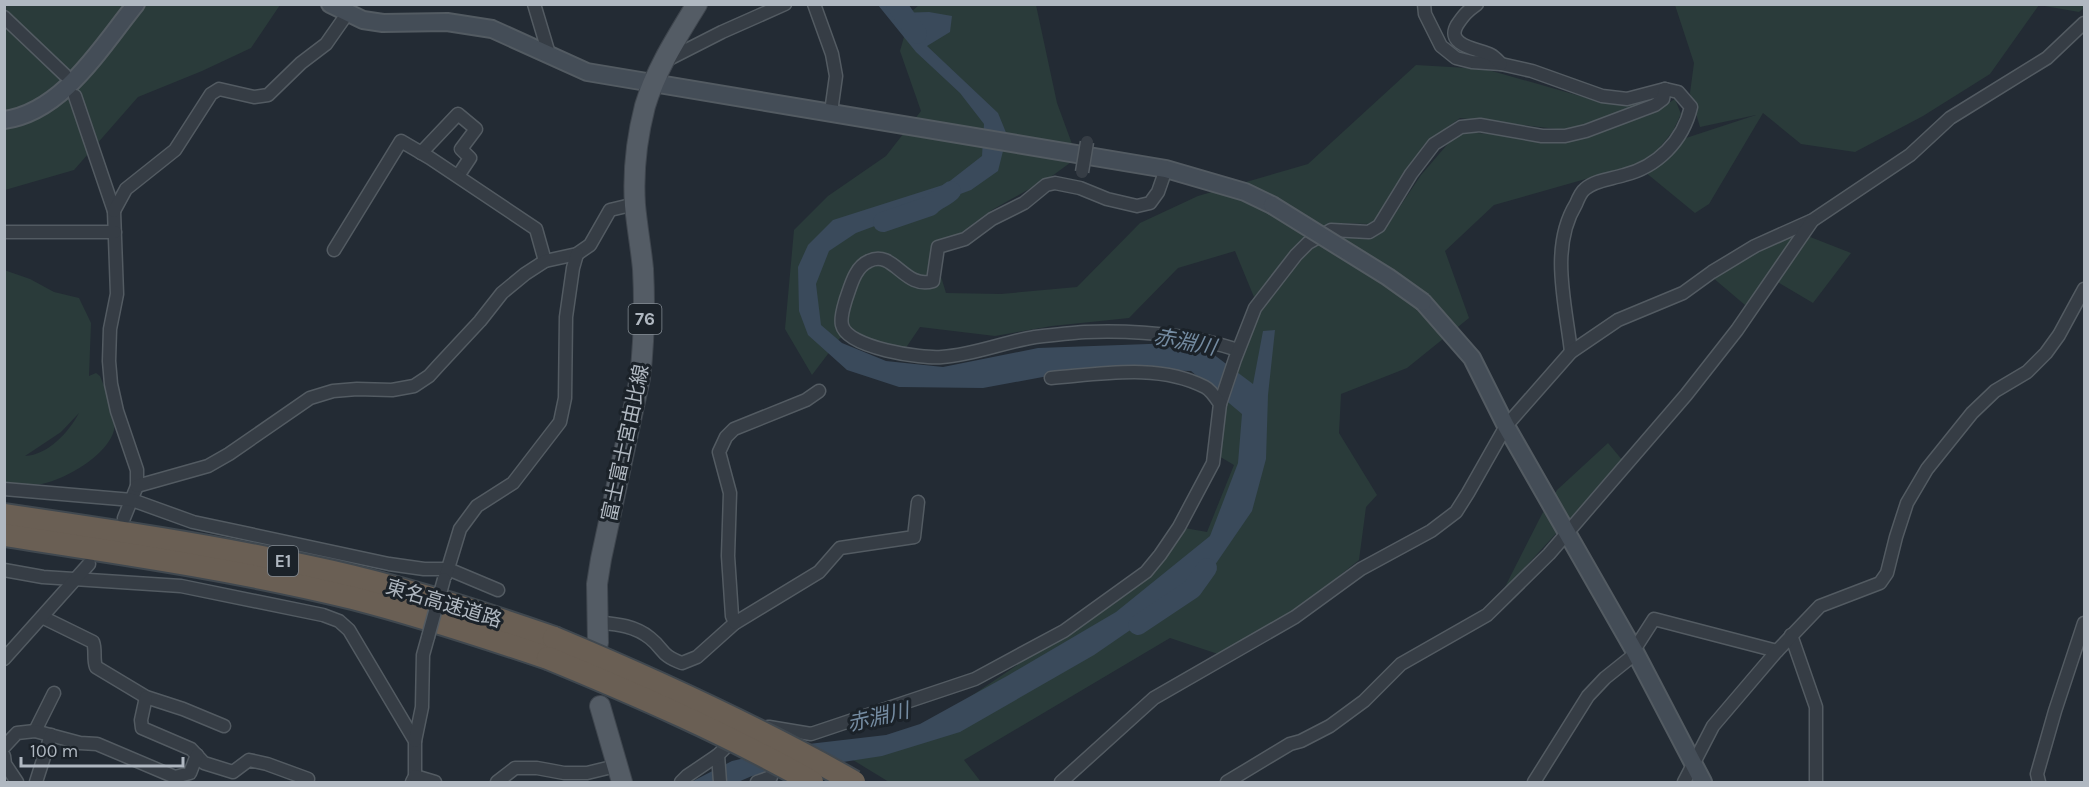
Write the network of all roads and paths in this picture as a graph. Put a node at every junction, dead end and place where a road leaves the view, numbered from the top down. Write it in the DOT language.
graph roads {
  1 [pos="136,4"];
  2 [pos="330,4"];
  3 [pos="534,4"];
  4 [pos="697,4"];
  5 [pos="785,4"];
  6 [pos="814,4"];
  7 [pos="1424,4"];
  8 [pos="1477,4"];
  9 [pos="347,14"];
  10 [pos="4,17"];
  11 [pos="2085,23"];
  12 [pos="549,54"];
  13 [pos="662,63"];
  14 [pos="1502,64"];
  15 [pos="65,75"];
  16 [pos="653,83"];
  17 [pos="1665,89"];
  18 [pos="75,96"];
  19 [pos="831,112"];
  20 [pos="4,120"];
  21 [pos="1086,142"];
  22 [pos="421,153"];
  23 [pos="1166,169"];
  24 [pos="458,177"];
  25 [pos="1080,188"];
  26 [pos="635,204"];
  27 [pos="114,211"];
  28 [pos="1813,220"];
  29 [pos="4,232"];
  30 [pos="116,232"];
  31 [pos="334,250"];
  32 [pos="577,254"];
  33 [pos="545,261"];
  34 [pos="2085,289"];
  35 [pos="1571,352"];
  36 [pos="1236,355"];
  37 [pos="1052,378"];
  38 [pos="819,391"];
  39 [pos="1220,404"];
  40 [pos="1506,426"];
  41 [pos="137,486"];
  42 [pos="4,489"];
  43 [pos="132,500"];
  44 [pos="918,502"];
  45 [pos="4,515"];
  46 [pos="124,518"];
  47 [pos="1567,532"];
  48 [pos="4,536"];
  49 [pos="89,564"];
  50 [pos="4,570"];
  51 [pos="446,574"];
  52 [pos="77,579"];
  53 [pos="498,590"];
  54 [pos="42,617"];
  55 [pos="596,622"];
  56 [pos="735,623"];
  57 [pos="2085,623"];
  58 [pos="1791,635"];
  59 [pos="597,643"];
  60 [pos="551,648"];
  61 [pos="1777,651"];
  62 [pos="1635,652"];
  63 [pos="4,659"];
  64 [pos="54,693"];
  65 [pos="146,697"];
  66 [pos="600,706"];
  67 [pos="224,726"];
  68 [pos="35,731"];
  69 [pos="51,735"];
  70 [pos="415,741"];
  71 [pos="4,747"];
  72 [pos="197,755"];
  73 [pos="4,756"];
  74 [pos="718,761"];
  75 [pos="1692,764"];
  76 [pos="619,774"];
  77 [pos="771,777"];
  78 [pos="564,778"];
  79 [pos="413,779"];
  80 [pos="311,781"];
  81 [pos="17,783"];
  82 [pos="36,783"];
  83 [pos="435,783"];
  84 [pos="497,783"];
  85 [pos="681,783"];
  86 [pos="720,783"];
  87 [pos="757,783"];
  88 [pos="812,783"];
  89 [pos="854,783"];
  90 [pos="1061,783"];
  91 [pos="1227,783"];
  92 [pos="1534,783"];
  93 [pos="1683,783"];
  94 [pos="1703,783"];
  95 [pos="1816,783"];
  96 [pos="2040,783"];
  1 -- 20 [label="street"];
  2 -- 9 [label="street"];
  3 -- 12 [label="street"];
  4 -- 13 [label="main road, 富士富士宮由比線 / 76"];
  5 -- 13 [label="street"];
  6 -- 19 [label="street"];
  7 -- 14 [label="street"];
  8 -- 14 [label="street"];
  9 -- 12 [label="street"];
  9 -- 27 [label="street"];
  10 -- 15 [label="street"];
  11 -- 28 [label="street"];
  12 -- 16 [label="street"];
  13 -- 16 [label="main road, 富士富士宮由比線 / 76"];
  14 -- 17 [label="street"];
  16 -- 19 [label="street"];
  16 -- 26 [label="main road, 富士富士宮由比線 / 76"];
  17 -- 35 [label="street"];
  17 -- 36 [label="street"];
  18 -- 27 [label="street"];
  19 -- 23 [label="street"];
  21 -- 25 [label="street, bridge"];
  22 -- 24 [label="street"];
  22 -- 24 [label="street"];
  22 -- 31 [label="street"];
  23 -- 25 [label="street"];
  23 -- 40 [label="street, bridge"];
  24 -- 33 [label="street"];
  25 -- 36 [label="street"];
  26 -- 32 [label="street"];
  26 -- 55 [label="main road, 富士富士宮由比線 / 76"];
  27 -- 30 [label="street"];
  28 -- 35 [label="street"];
  28 -- 47 [label="street"];
  29 -- 30 [label="street"];
  30 -- 41 [label="street"];
  32 -- 33 [label="street"];
  32 -- 51 [label="street"];
  33 -- 41 [label="street"];
  34 -- 58 [label="street"];
  35 -- 40 [label="street"];
  36 -- 39 [label="street"];
  37 -- 39 [label="street"];
  38 -- 56 [label="street"];
  39 -- 74 [label="street"];
  40 -- 47 [label="street"];
  40 -- 90 [label="street"];
  41 -- 43 [label="street"];
  42 -- 43 [label="street"];
  43 -- 46 [label="street"];
  43 -- 51 [label="street"];
  44 -- 56 [label="street"];
  45 -- 60 [label="highway, 東名高速道路 / E1"];
  47 -- 62 [label="street"];
  47 -- 91 [label="street"];
  48 -- 60 [label="highway, 東名高速道路 / E1"];
  49 -- 52 [label="street"];
  50 -- 52 [label="street"];
  51 -- 53 [label="street"];
  51 -- 70 [label="street, bridge"];
  52 -- 54 [label="street"];
  52 -- 70 [label="street"];
  54 -- 63 [label="street"];
  54 -- 65 [label="street"];
  55 -- 56 [label="street"];
  55 -- 59 [label="main road, 富士富士宮由比線 / 76"];
  57 -- 96 [label="street"];
  58 -- 61 [label="street"];
  58 -- 95 [label="street"];
  60 -- 88 [label="highway, 東名高速道路 / E1, bridge"];
  60 -- 89 [label="highway, 東名高速道路 / E1, bridge"];
  61 -- 62 [label="street"];
  61 -- 75 [label="street"];
  62 -- 75 [label="street"];
  62 -- 92 [label="street"];
  64 -- 68 [label="street"];
  65 -- 67 [label="street"];
  65 -- 72 [label="street"];
  66 -- 76 [label="main road"];
  68 -- 69 [label="street"];
  68 -- 71 [label="street"];
  69 -- 72 [label="street"];
  69 -- 82 [label="street"];
  70 -- 79 [label="street"];
  72 -- 80 [label="street"];
  73 -- 81 [label="street"];
  74 -- 85 [label="street"];
  74 -- 86 [label="street"];
  75 -- 93 [label="street"];
  75 -- 94 [label="street"];
  76 -- 78 [label="street"];
  77 -- 87 [label="street"];
  78 -- 84 [label="street"];
  79 -- 83 [label="street"];
}
